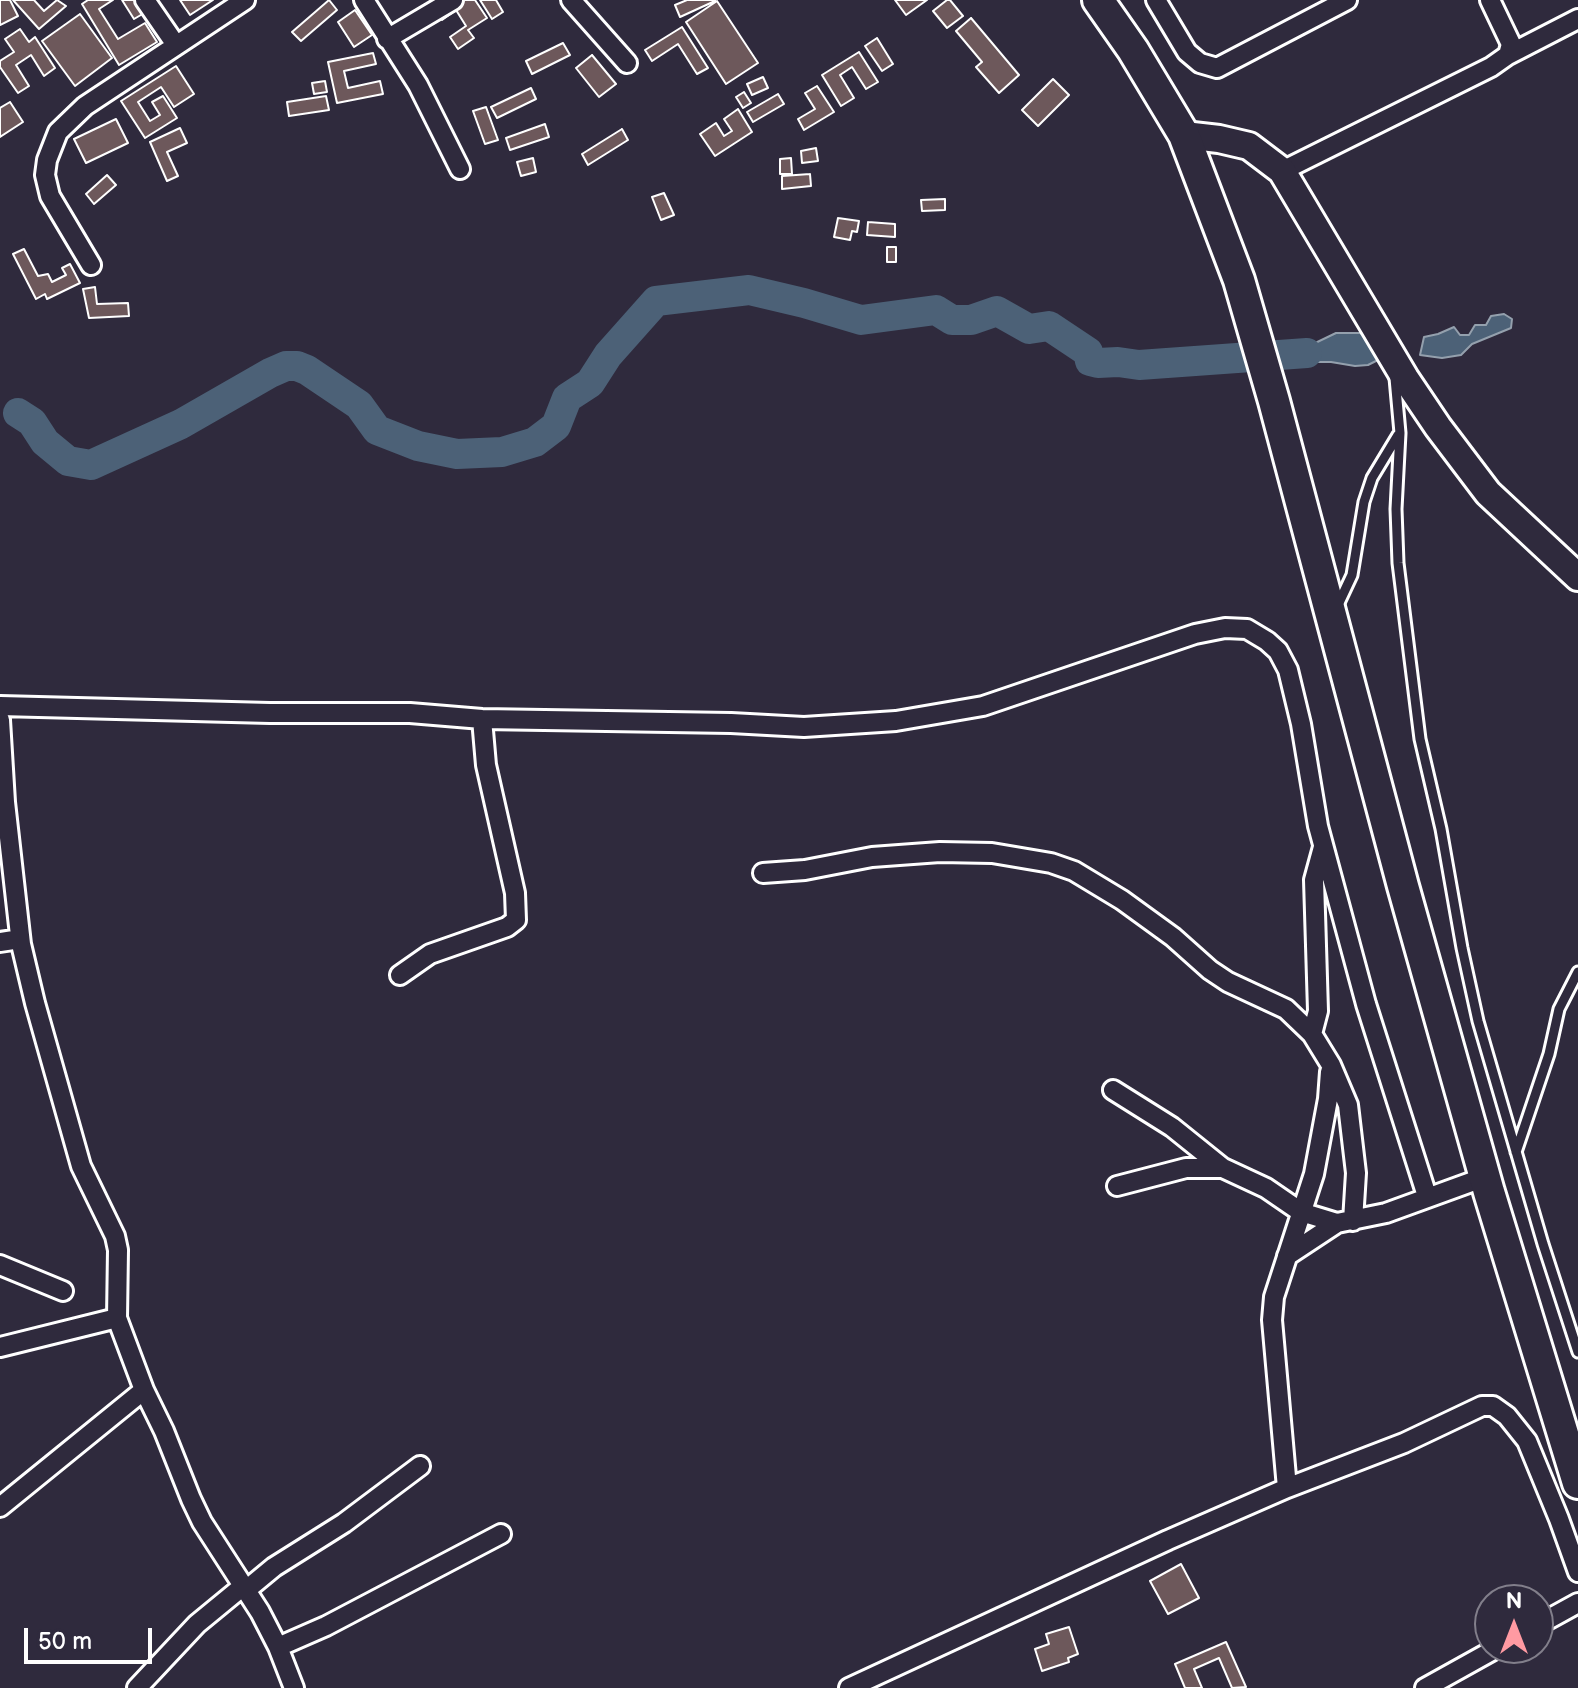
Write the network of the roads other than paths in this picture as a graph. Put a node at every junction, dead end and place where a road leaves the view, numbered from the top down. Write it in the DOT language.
graph roads {
  1 [pos="145,0"];
  2 [pos="245,0"];
  3 [pos="364,0"];
  4 [pos="453,0"];
  5 [pos="571,0"];
  6 [pos="1098,0"];
  7 [pos="1156,0"];
  8 [pos="1490,0"];
  9 [pos="1341,2"];
  10 [pos="1578,19"];
  11 [pos="387,39"];
  12 [pos="176,45"];
  13 [pos="1508,55"];
  14 [pos="627,63"];
  15 [pos="1184,135"];
  16 [pos="460,169"];
  17 [pos="1282,171"];
  18 [pos="91,265"];
  19 [pos="1394,358"];
  20 [pos="1400,433"];
  21 [pos="1578,577"];
  22 [pos="1332,617"];
  23 [pos="0,706"];
  24 [pos="482,719"];
  25 [pos="0,720"];
  26 [pos="1323,847"];
  27 [pos="763,873"];
  28 [pos="20,939"];
  29 [pos="0,942"];
  30 [pos="1578,972"];
  31 [pos="400,975"];
  32 [pos="1312,1034"];
  33 [pos="1331,1065"];
  34 [pos="1113,1090"];
  35 [pos="1516,1152"];
  36 [pos="1223,1168"];
  37 [pos="1485,1177"];
  38 [pos="1117,1186"];
  39 [pos="1427,1196"];
  40 [pos="1301,1212"];
  41 [pos="1345,1222"];
  42 [pos="1287,1256"];
  43 [pos="0,1265"];
  44 [pos="63,1291"];
  45 [pos="117,1318"];
  46 [pos="0,1347"];
  47 [pos="1578,1352"];
  48 [pos="144,1390"];
  49 [pos="1570,1435"];
  50 [pos="420,1466"];
  51 [pos="1578,1483"];
  52 [pos="1287,1488"];
  53 [pos="0,1507"];
  54 [pos="501,1534"];
  55 [pos="1578,1572"];
  56 [pos="244,1589"];
  57 [pos="1578,1603"];
  58 [pos="1554,1616"];
  59 [pos="278,1647"];
  60 [pos="1474,1661"];
  61 [pos="882,1681"];
  62 [pos="137,1688"];
  63 [pos="294,1688"];
  64 [pos="849,1688"];
  65 [pos="1425,1688"];
  1 -- 12 [label="street"];
  2 -- 12 [label="street"];
  3 -- 11 [label="street"];
  4 -- 11 [label="street"];
  5 -- 14 [label="street"];
  6 -- 15 [label="highway"];
  7 -- 9 [label="street"];
  8 -- 13 [label="street"];
  10 -- 13 [label="street"];
  11 -- 16 [label="street"];
  12 -- 18 [label="street"];
  13 -- 17 [label="street"];
  15 -- 17 [label="main road"];
  15 -- 22 [label="highway"];
  17 -- 19 [label="main road"];
  19 -- 20 [label="lane"];
  19 -- 21 [label="main road"];
  20 -- 22 [label="lane"];
  20 -- 35 [label="lane"];
  22 -- 37 [label="highway"];
  23 -- 24 [label="street"];
  24 -- 26 [label="street"];
  24 -- 31 [label="street"];
  25 -- 28 [label="street"];
  26 -- 32 [label="street"];
  26 -- 39 [label="street"];
  27 -- 32 [label="street"];
  28 -- 29 [label="street"];
  28 -- 45 [label="street"];
  30 -- 35 [label="lane"];
  32 -- 33 [label="street"];
  33 -- 40 [label="street"];
  33 -- 41 [label="street"];
  34 -- 36 [label="street"];
  35 -- 47 [label="lane"];
  36 -- 38 [label="street"];
  36 -- 40 [label="street"];
  37 -- 39 [label="street"];
  37 -- 49 [label="highway"];
  39 -- 41 [label="street"];
  40 -- 41 [label="street"];
  40 -- 42 [label="street"];
  41 -- 42 [label="street"];
  42 -- 52 [label="street"];
  43 -- 44 [label="street"];
  45 -- 46 [label="street"];
  45 -- 48 [label="street"];
  48 -- 53 [label="street"];
  48 -- 56 [label="street"];
  49 -- 51 [label="highway"];
  50 -- 56 [label="street"];
  52 -- 55 [label="street"];
  52 -- 61 [label="street"];
  54 -- 59 [label="street"];
  56 -- 59 [label="street"];
  56 -- 62 [label="street"];
  57 -- 58 [label="street"];
  59 -- 63 [label="street"];
  60 -- 65 [label="street"];
  61 -- 64 [label="street"];
}
